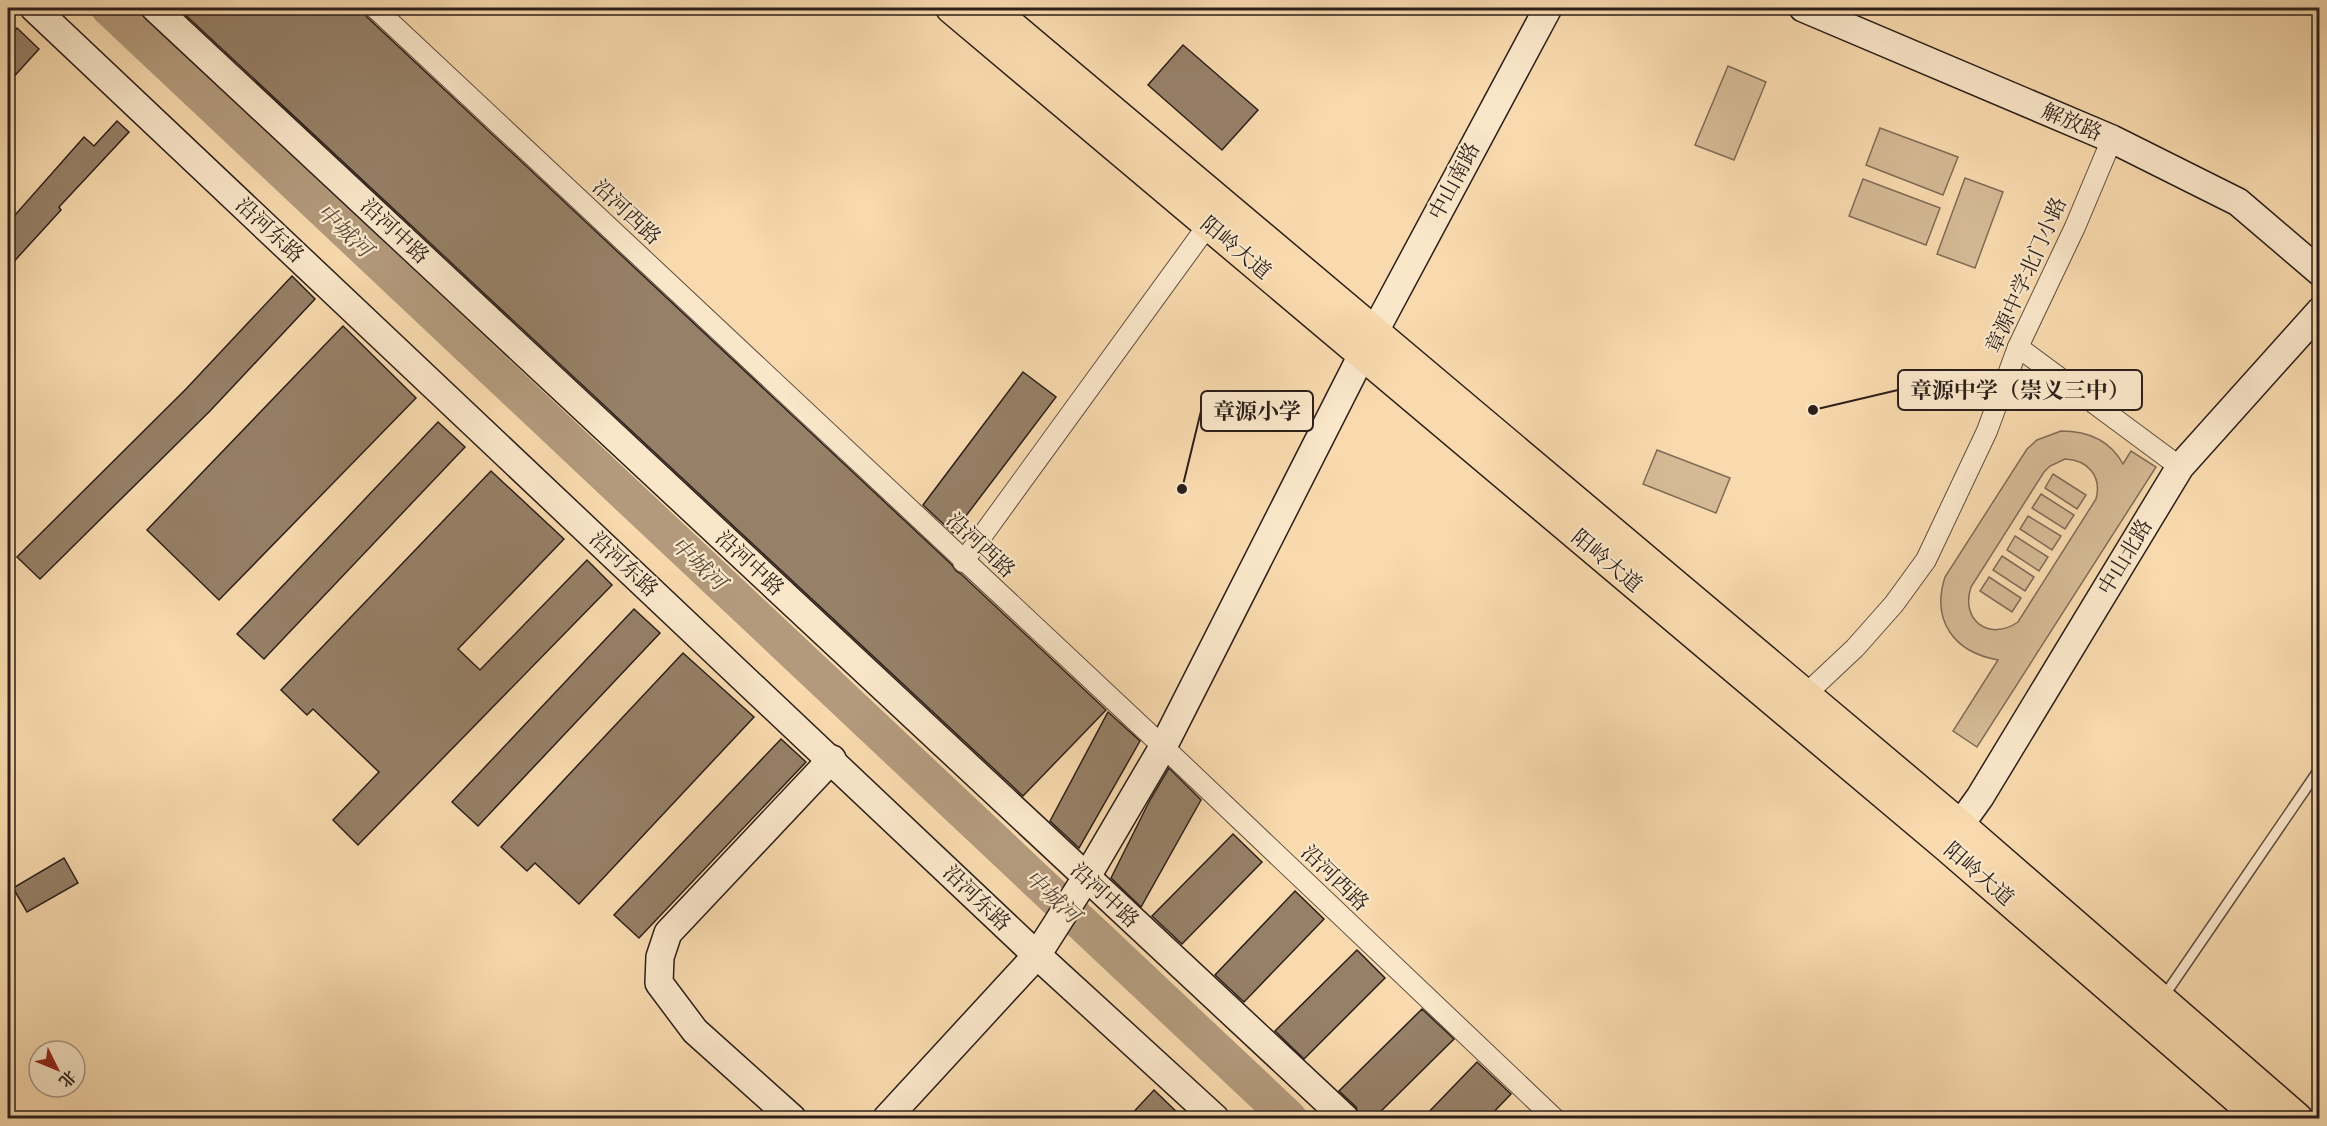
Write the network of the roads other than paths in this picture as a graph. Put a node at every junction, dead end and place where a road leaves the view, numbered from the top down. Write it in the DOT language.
graph roads {
  1 [pos="34,8"];
  2 [pos="155,8"];
  3 [pos="375,8"];
  4 [pos="951,8"];
  5 [pos="990,8"];
  6 [pos="1548,8"];
  7 [pos="1803,8"];
  8 [pos="2112,139"];
  9 [pos="1208,225"];
  10 [pos="2319,272"];
  11 [pos="2319,311"];
  12 [pos="1369,343"];
  13 [pos="2018,346"];
  14 [pos="2180,467"];
  15 [pos="963,562"];
  16 [pos="1805,695"];
  17 [pos="1163,747"];
  18 [pos="832,759"];
  19 [pos="2319,768"];
  20 [pos="1960,825"];
  21 [pos="1081,886"];
  22 [pos="1044,944"];
  23 [pos="2161,1000"];
  24 [pos="2256,1117"];
  25 [pos="792,1119"];
  26 [pos="887,1119"];
  27 [pos="1215,1119"];
  28 [pos="1345,1119"];
  29 [pos="1554,1119"];
  30 [pos="2297,1119"];
  1 -- 18 [label="street, 沿河东路"];
  2 -- 21 [label="street, 沿河中路"];
  3 -- 15 [label="street, 沿河西路"];
  4 -- 9 [label="main road, 阳岭大道"];
  5 -- 12 [label="main road, 阳岭大道"];
  6 -- 12 [label="street, 中山南路"];
  7 -- 8 [label="street, 解放路"];
  8 -- 10 [label="street, 解放路"];
  8 -- 13 [label="street, 章源中学北门小路"];
  9 -- 12 [label="main road, 阳岭大道"];
  9 -- 15 [label="street"];
  11 -- 14 [label="street, 中山北路"];
  12 -- 16 [label="main road, 阳岭大道"];
  12 -- 17 [label="street, 中山南路"];
  12 -- 24 [label="main road, 阳岭大道"];
  13 -- 14 [label="street"];
  13 -- 16 [label="street, 章源中学北门小路"];
  14 -- 20 [label="street, 中山北路"];
  15 -- 17 [label="street, 沿河西路"];
  16 -- 20 [label="main road, 阳岭大道"];
  17 -- 21 [label="street, 中山南路"];
  17 -- 29 [label="street, 沿河西路"];
  18 -- 22 [label="street, 沿河东路"];
  18 -- 25 [label="street"];
  19 -- 23 [label="lane"];
  20 -- 23 [label="main road, 阳岭大道"];
  21 -- 22 [label="street, 中山南路"];
  21 -- 28 [label="street, 沿河中路"];
  22 -- 26 [label="street, 中山南路"];
  22 -- 27 [label="street, 沿河东路"];
  23 -- 30 [label="main road, 阳岭大道"];
}
